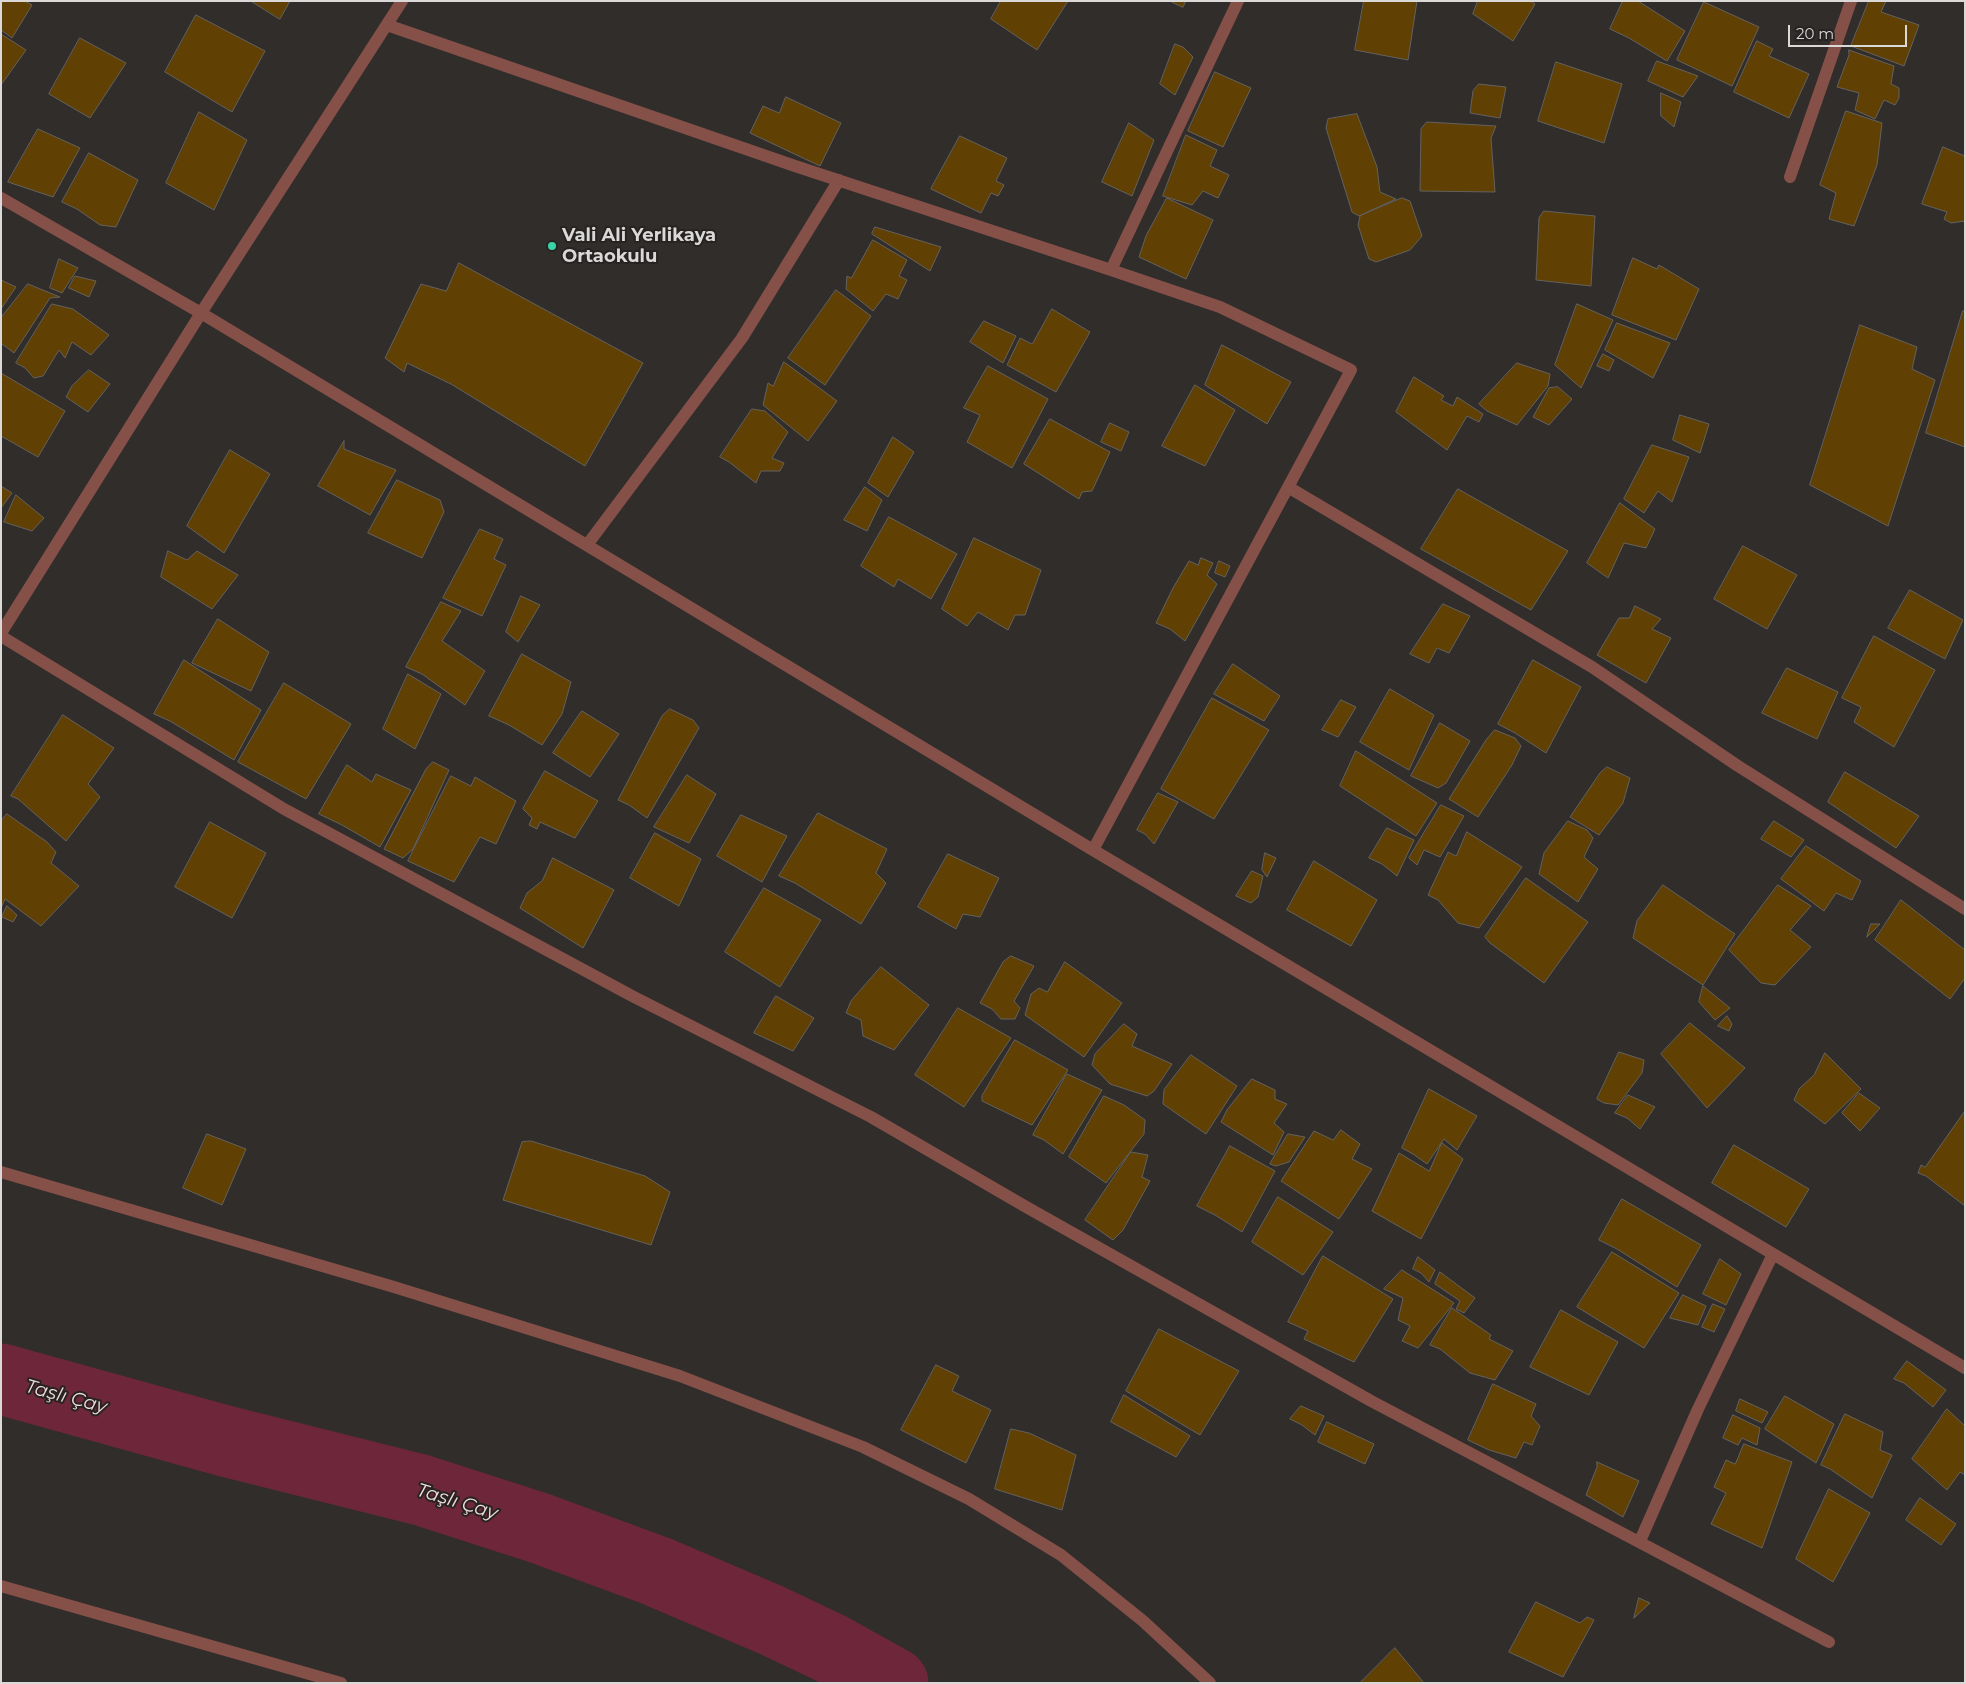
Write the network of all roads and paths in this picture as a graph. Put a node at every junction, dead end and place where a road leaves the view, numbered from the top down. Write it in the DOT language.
graph roads {
  1 [pos="402,1"];
  2 [pos="1238,1"];
  3 [pos="1851,1"];
  4 [pos="387,25"];
  5 [pos="1790,178"];
  6 [pos="838,180"];
  7 [pos="1,198"];
  8 [pos="1111,270"];
  9 [pos="201,313"];
  10 [pos="1288,487"];
  11 [pos="587,545"];
  12 [pos="1,632"];
  13 [pos="1,636"];
  14 [pos="1093,850"];
  15 [pos="1965,908"];
  16 [pos="1,1172"];
  17 [pos="1773,1254"];
  18 [pos="1965,1368"];
  19 [pos="1640,1541"];
  20 [pos="1,1586"];
  21 [pos="1830,1642"];
  22 [pos="341,1683"];
  23 [pos="1210,1683"];
  1 -- 4 [label="street"];
  2 -- 8 [label="street"];
  3 -- 5 [label="street"];
  4 -- 6 [label="street"];
  4 -- 9 [label="street"];
  6 -- 8 [label="street"];
  6 -- 11 [label="street"];
  7 -- 9 [label="street"];
  8 -- 10 [label="street"];
  9 -- 11 [label="street"];
  9 -- 12 [label="street"];
  10 -- 14 [label="street"];
  10 -- 15 [label="street"];
  11 -- 14 [label="street"];
  13 -- 19 [label="street"];
  14 -- 17 [label="street"];
  16 -- 23 [label="street"];
  17 -- 18 [label="street"];
  17 -- 19 [label="street"];
  19 -- 21 [label="street"];
  20 -- 22 [label="street"];
}
